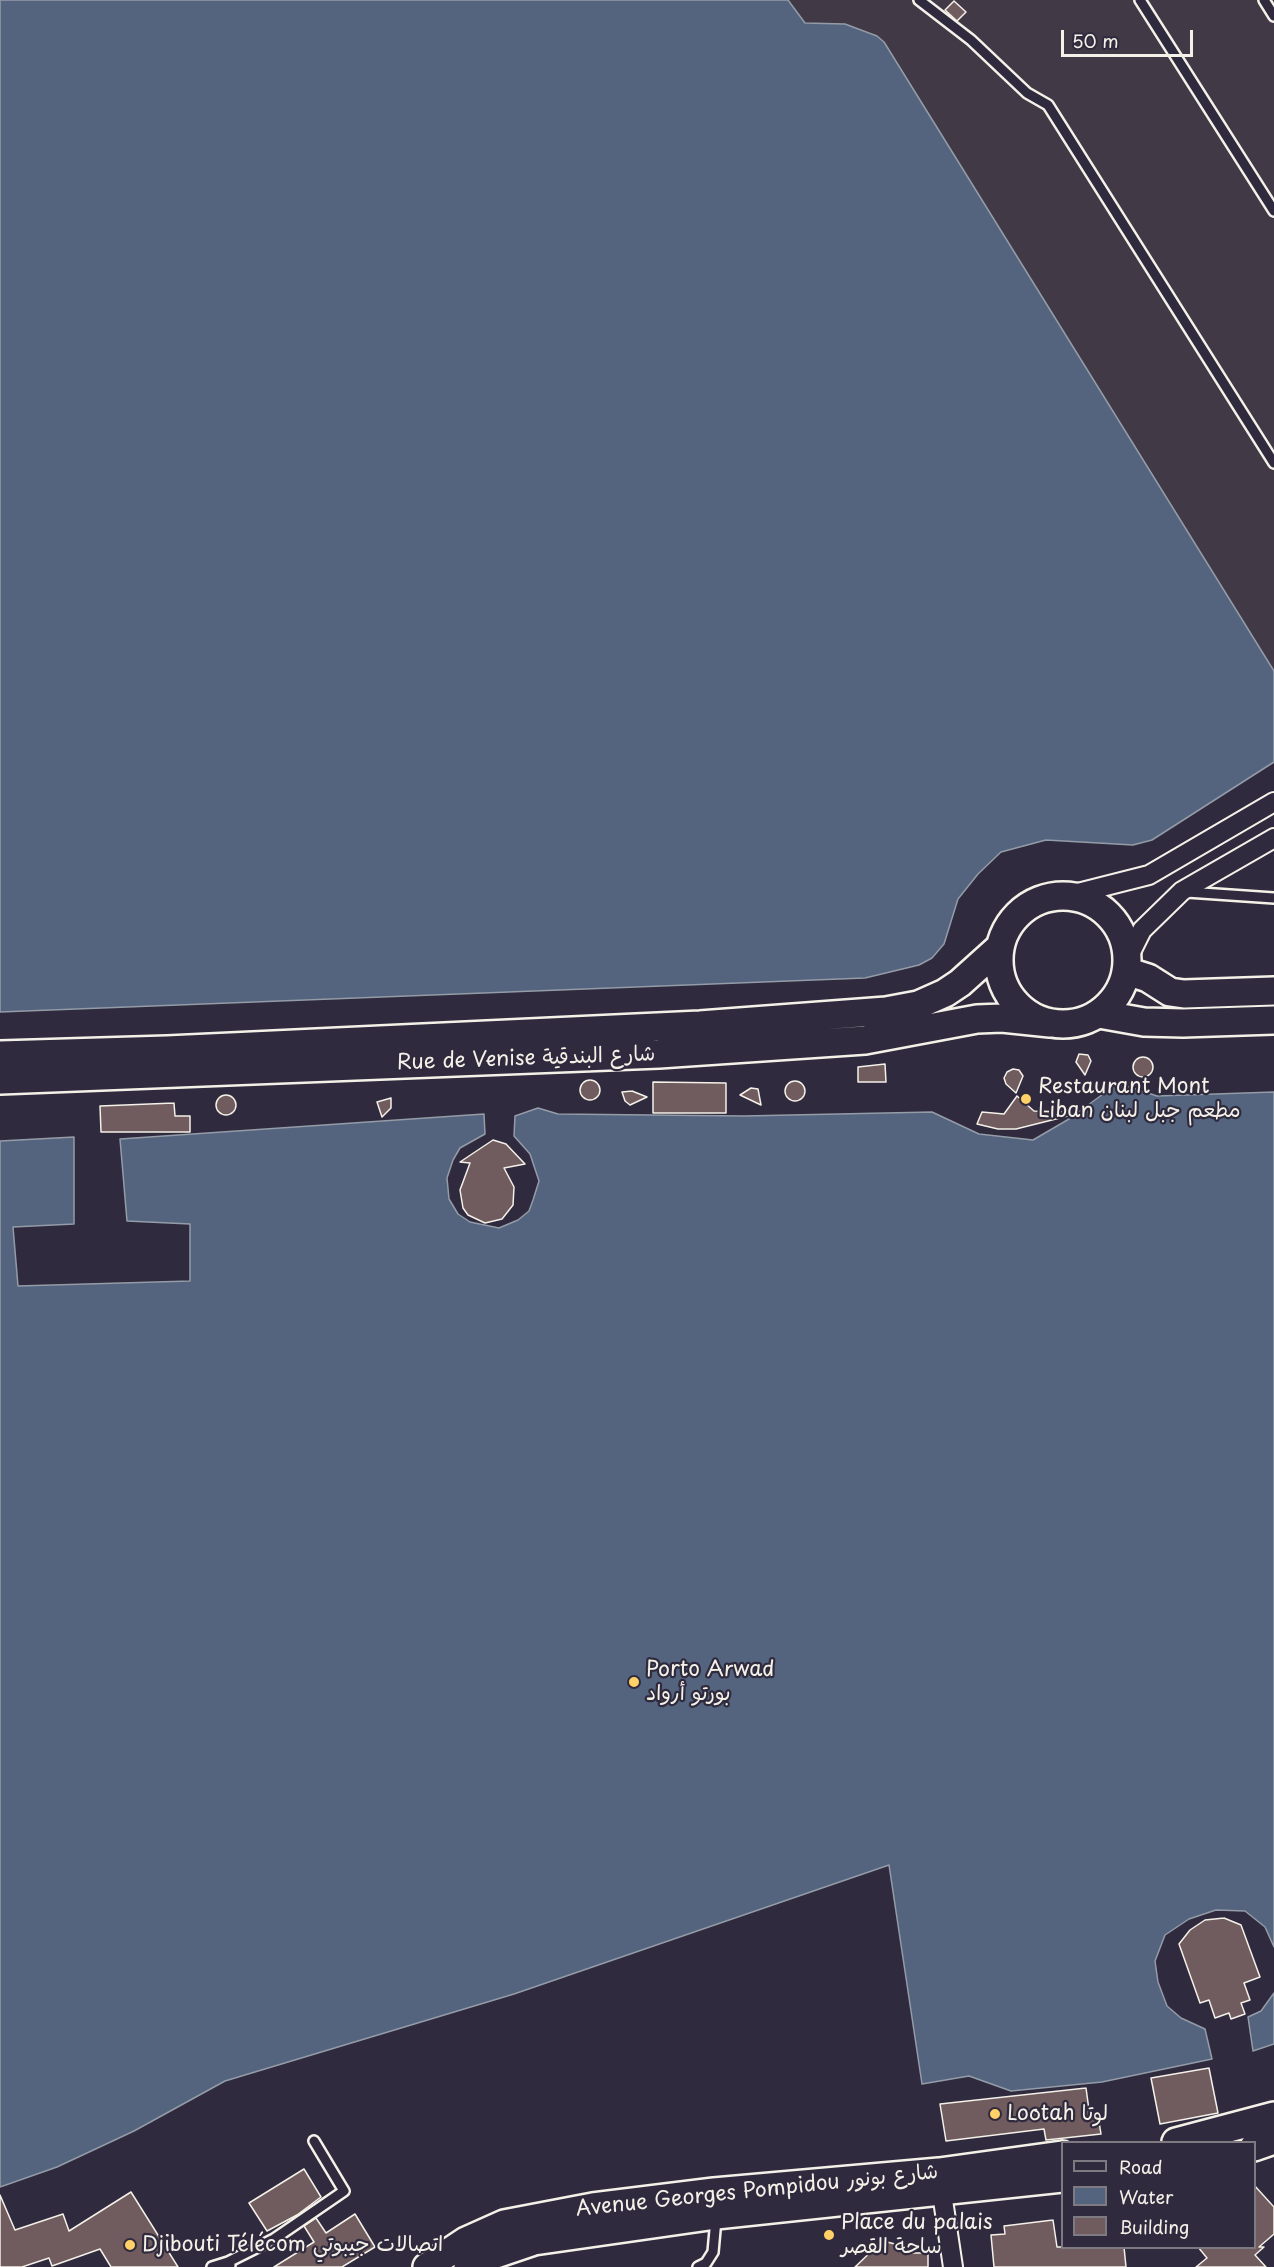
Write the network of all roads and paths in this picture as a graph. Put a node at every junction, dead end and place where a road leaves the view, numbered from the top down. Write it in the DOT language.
graph roads {
  1 [pos="920,0"];
  2 [pos="1140,0"];
  3 [pos="1264,0"];
  4 [pos="1274,16"];
  5 [pos="1274,211"];
  6 [pos="1274,463"];
  7 [pos="1274,802"];
  8 [pos="1274,838"];
  9 [pos="1182,891"];
  10 [pos="1066,896"];
  11 [pos="1274,898"];
  12 [pos="1000,947"];
  13 [pos="1126,966"];
  14 [pos="1274,991"];
  15 [pos="1099,1014"];
  16 [pos="1274,1020"];
  17 [pos="1050,1023"];
  18 [pos="0,1055"];
  19 [pos="0,1080"];
  20 [pos="1274,2116"];
  21 [pos="314,2140"];
  22 [pos="1274,2140"];
  23 [pos="1180,2141"];
  24 [pos="1256,2146"];
  25 [pos="1061,2155"];
  26 [pos="1061,2178"];
  27 [pos="941,2182"];
  28 [pos="715,2203"];
  29 [pos="508,2236"];
  30 [pos="229,2265"];
  31 [pos="212,2267"];
  32 [pos="427,2267"];
  33 [pos="468,2267"];
  34 [pos="698,2267"];
  35 [pos="953,2267"];
  1 -- 6 [label="lane"];
  2 -- 5 [label="lane"];
  3 -- 4 [label="lane"];
  7 -- 10 [label="street"];
  8 -- 9 [label="street"];
  9 -- 11 [label="lane"];
  9 -- 13 [label="street"];
  10 -- 12 [label="main road"];
  10 -- 13 [label="main road"];
  12 -- 17 [label="main road"];
  12 -- 18 [label="main road, Rue de Venise شارع البندقية"];
  13 -- 14 [label="main road"];
  13 -- 15 [label="main road"];
  15 -- 16 [label="main road"];
  15 -- 17 [label="main road"];
  17 -- 19 [label="main road, Rue de Venise شارع البندقية"];
  20 -- 23 [label="main road"];
  21 -- 30 [label="lane"];
  22 -- 24 [label="main road"];
  25 -- 27 [label="main road, Avenue Georges Pompidou شارع بونور"];
  26 -- 27 [label="main road, Avenue Georges Pompidou شارع بونور"];
  27 -- 28 [label="main road, Avenue Georges Pompidou شارع بونور"];
  27 -- 35 [label="street"];
  28 -- 29 [label="main road, Avenue Georges Pompidou شارع بونور"];
  28 -- 34 [label="lane"];
  29 -- 32 [label="main road, Avenue Georges Pompidou شارع بونور"];
  29 -- 33 [label="main road, Avenue Georges Pompidou شارع بونور"];
  30 -- 31 [label="lane"];
}
